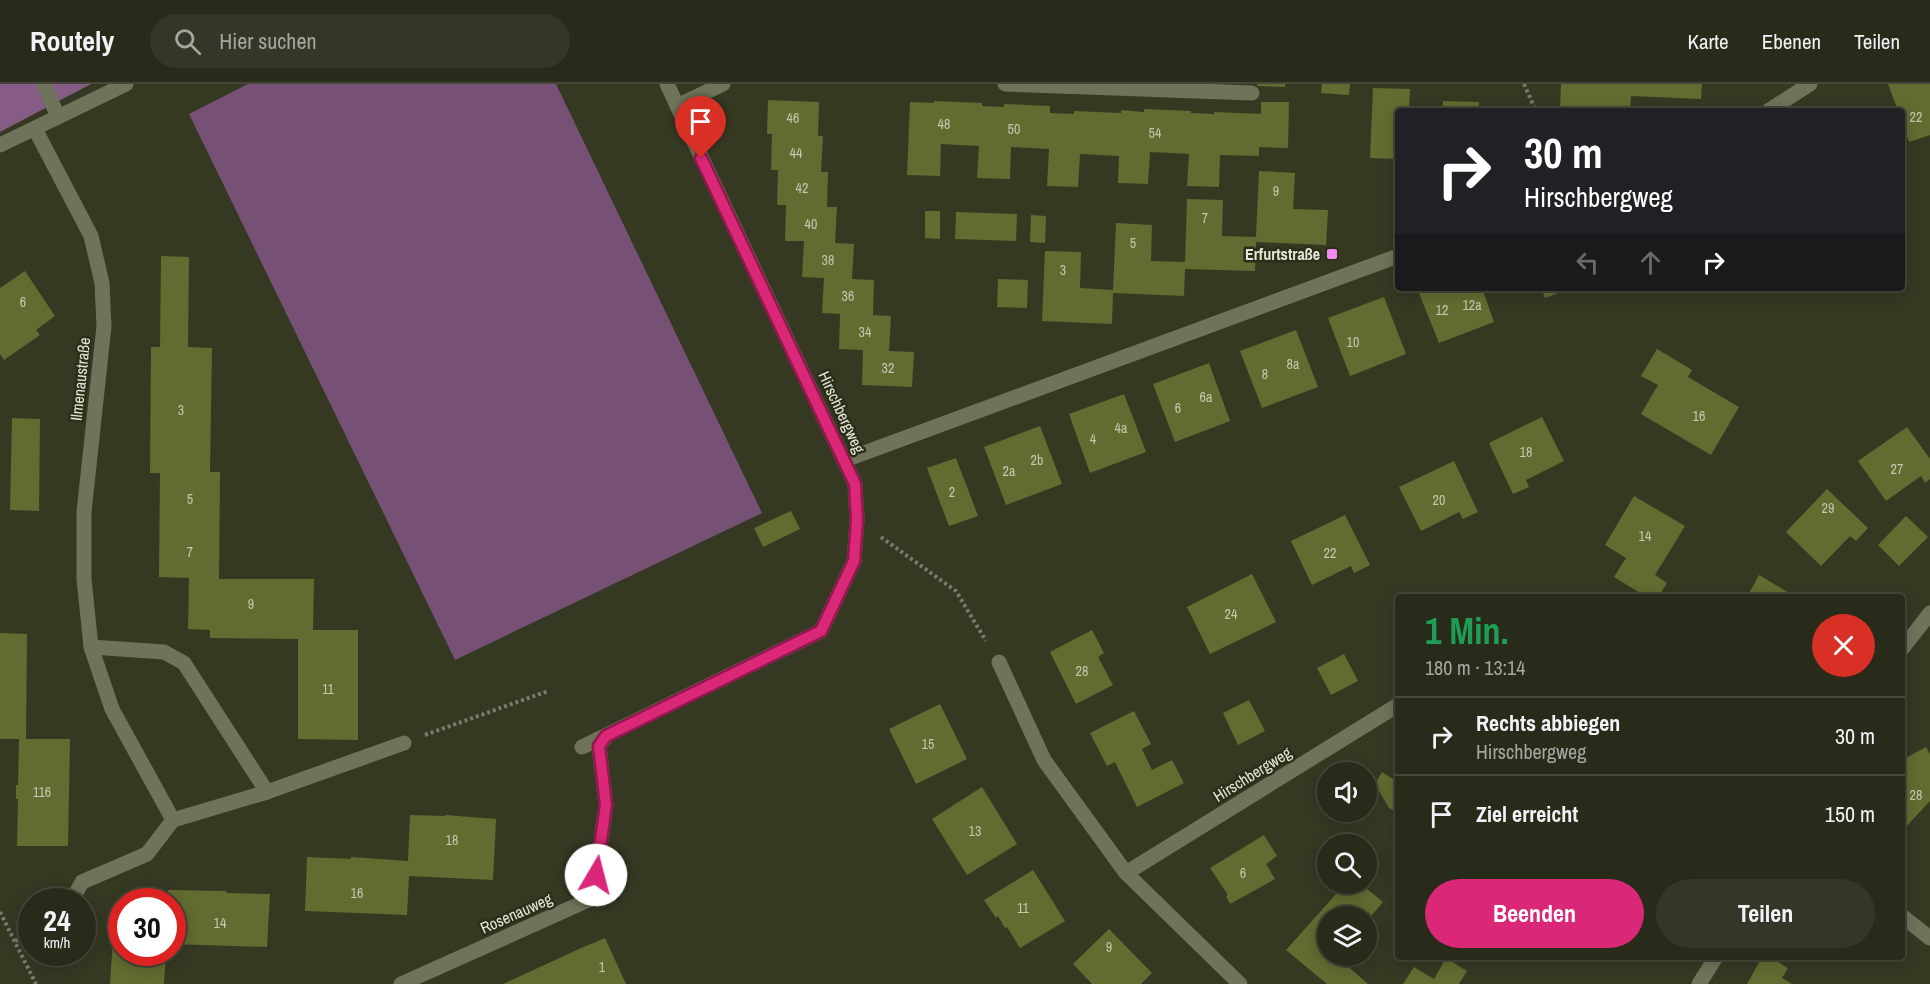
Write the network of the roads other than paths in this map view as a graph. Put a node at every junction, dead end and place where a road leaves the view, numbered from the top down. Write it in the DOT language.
graph roads {
  1 [pos="44,84"];
  2 [pos="126,84"];
  3 [pos="667,84"];
  4 [pos="723,84"];
  5 [pos="1005,84"];
  6 [pos="1810,84"];
  7 [pos="1252,93"];
  8 [pos="677,106"];
  9 [pos="1773,108"];
  10 [pos="58,117"];
  11 [pos="35,129"];
  12 [pos="0,145"];
  13 [pos="1395,257"];
  14 [pos="845,460"];
  15 [pos="1930,613"];
  16 [pos="1905,645"];
  17 [pos="91,647"];
  18 [pos="999,662"];
  19 [pos="1395,707"];
  20 [pos="606,736"];
  21 [pos="404,743"];
  22 [pos="582,747"];
  23 [pos="267,792"];
  24 [pos="173,820"];
  25 [pos="1126,873"];
  26 [pos="79,888"];
  27 [pos="1905,918"];
  28 [pos="1930,938"];
  29 [pos="1714,960"];
  30 [pos="401,984"];
  31 [pos="1240,984"];
  32 [pos="1699,984"];
  1 -- 10 [label="street"];
  2 -- 10 [label="street"];
  3 -- 8 [label="street, Hirschbergweg"];
  4 -- 8 [label="street"];
  5 -- 7 [label="street"];
  6 -- 9 [label="street"];
  8 -- 14 [label="street, Hirschbergweg"];
  10 -- 11 [label="street"];
  11 -- 12 [label="street"];
  11 -- 17 [label="street, Ilmenaustraße"];
  13 -- 14 [label="street"];
  14 -- 20 [label="street, Hirschbergweg"];
  15 -- 16 [label="street"];
  17 -- 23 [label="street"];
  17 -- 24 [label="street, Ilmenaustraße"];
  18 -- 25 [label="street"];
  19 -- 25 [label="street, Hirschbergweg"];
  20 -- 22 [label="street, Hirschbergweg"];
  20 -- 30 [label="street, Rosenauweg"];
  21 -- 23 [label="street"];
  23 -- 24 [label="street"];
  24 -- 26 [label="street"];
  25 -- 31 [label="street"];
  27 -- 28 [label="street"];
  29 -- 32 [label="street"];
}
